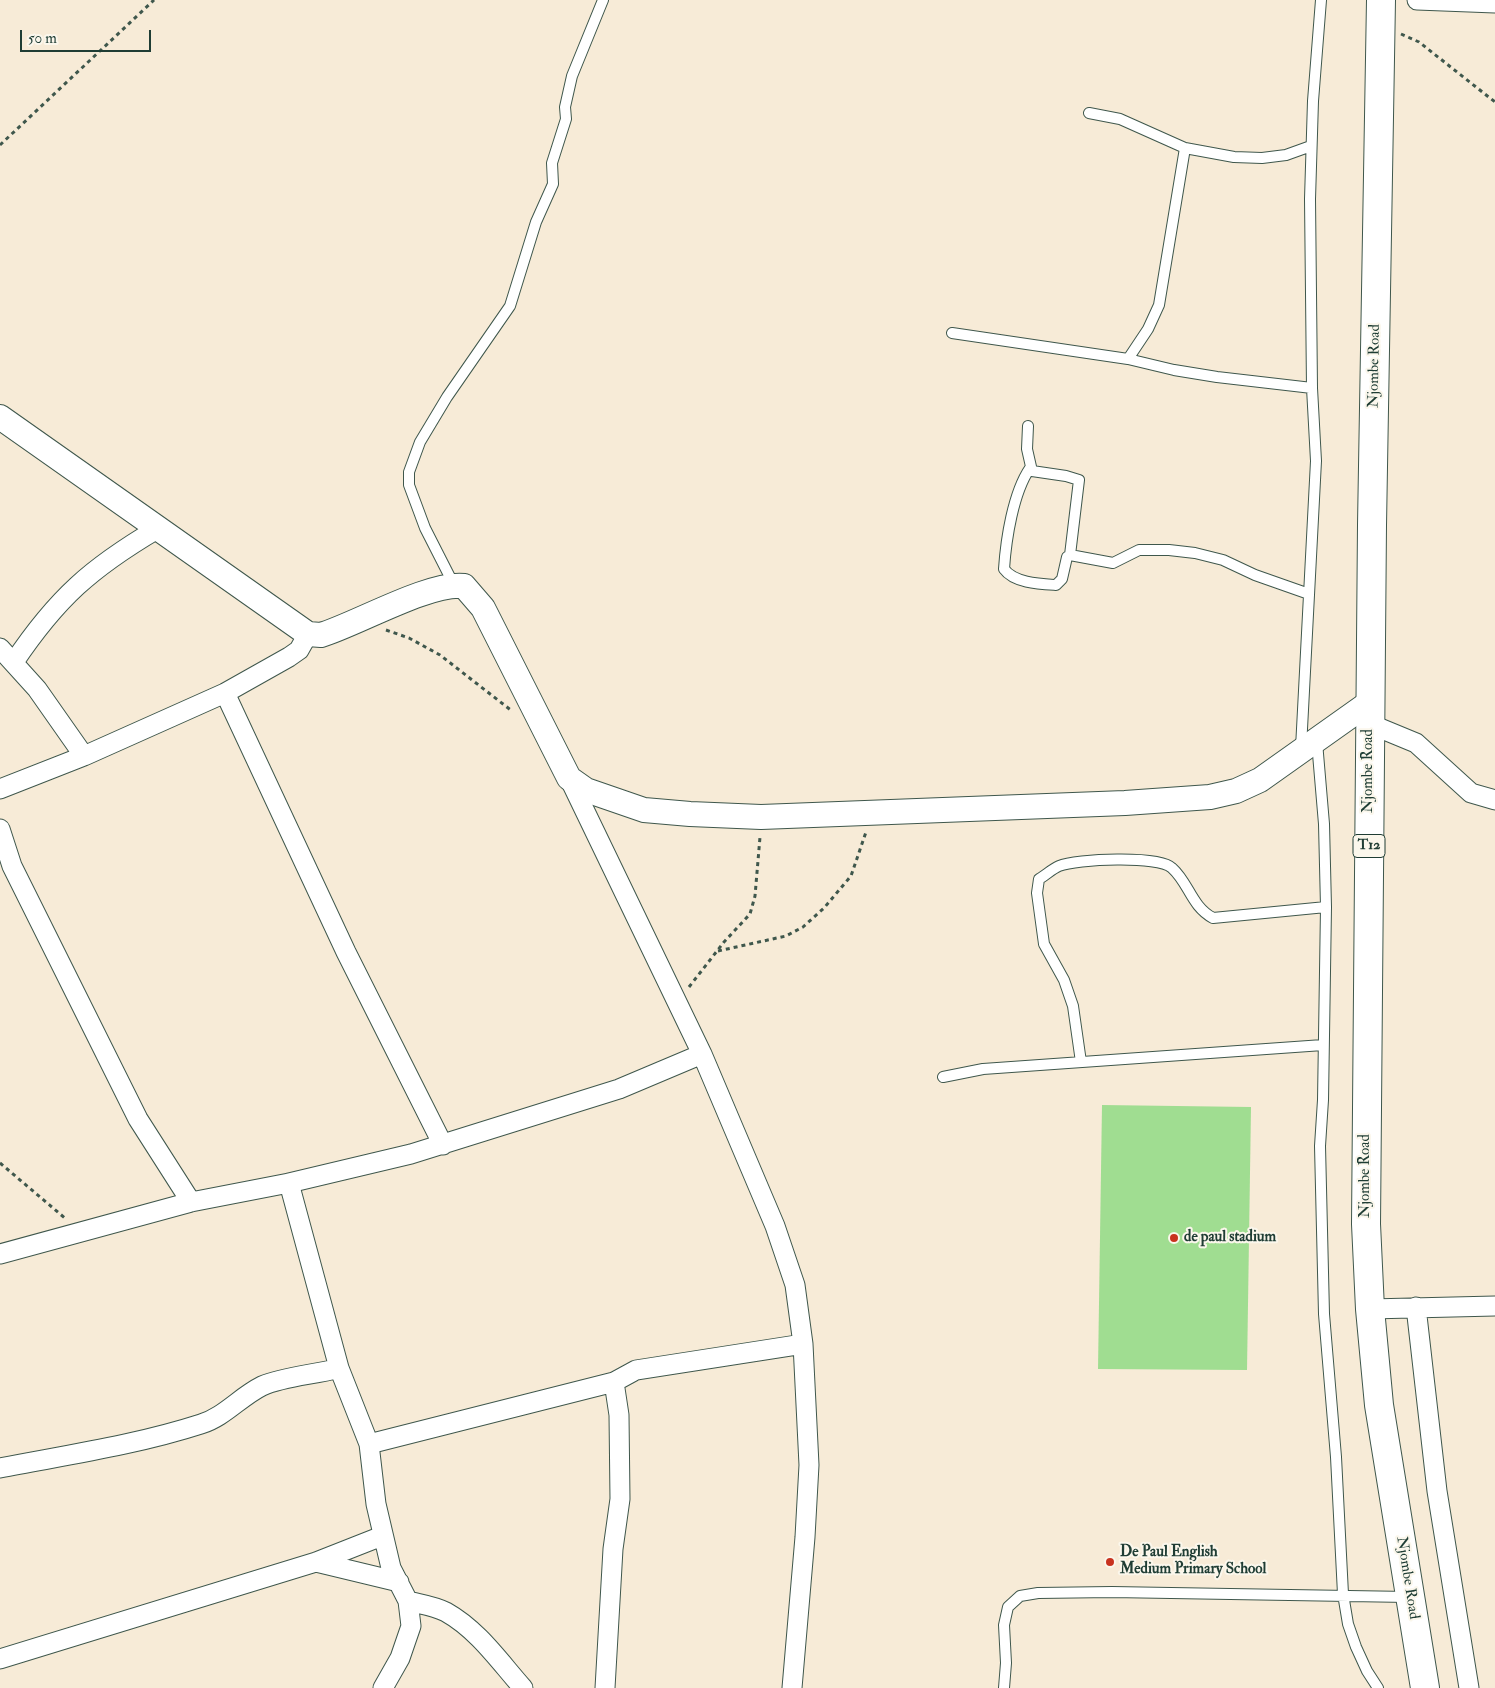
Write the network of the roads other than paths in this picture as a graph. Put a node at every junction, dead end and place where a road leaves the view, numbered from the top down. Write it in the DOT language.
graph roads {
  1 [pos="603,0"];
  2 [pos="1321,0"];
  3 [pos="1417,0"];
  4 [pos="1495,3"];
  5 [pos="1381,12"];
  6 [pos="1089,113"];
  7 [pos="1312,146"];
  8 [pos="1185,148"];
  9 [pos="952,333"];
  10 [pos="1128,359"];
  11 [pos="1312,388"];
  12 [pos="0,417"];
  13 [pos="1028,426"];
  14 [pos="1030,468"];
  15 [pos="157,529"];
  16 [pos="1070,555"];
  17 [pos="454,585"];
  18 [pos="1310,594"];
  19 [pos="308,634"];
  20 [pos="0,648"];
  21 [pos="14,662"];
  22 [pos="225,693"];
  23 [pos="1370,713"];
  24 [pos="1309,744"];
  25 [pos="84,756"];
  26 [pos="569,778"];
  27 [pos="0,790"];
  28 [pos="1495,800"];
  29 [pos="0,830"];
  30 [pos="1326,907"];
  31 [pos="1323,1045"];
  32 [pos="702,1054"];
  33 [pos="1081,1062"];
  34 [pos="943,1077"];
  35 [pos="443,1144"];
  36 [pos="289,1183"];
  37 [pos="191,1202"];
  38 [pos="0,1254"];
  39 [pos="1495,1306"];
  40 [pos="1416,1307"];
  41 [pos="1370,1309"];
  42 [pos="803,1344"];
  43 [pos="339,1368"];
  44 [pos="614,1382"];
  45 [pos="369,1444"];
  46 [pos="0,1468"];
  47 [pos="382,1536"];
  48 [pos="316,1562"];
  49 [pos="399,1582"];
  50 [pos="1343,1594"];
  51 [pos="1410,1597"];
  52 [pos="408,1601"];
  53 [pos="0,1659"];
  54 [pos="383,1688"];
  55 [pos="523,1688"];
  56 [pos="605,1688"];
  57 [pos="792,1688"];
  58 [pos="1004,1688"];
  59 [pos="1378,1688"];
  60 [pos="1426,1688"];
  61 [pos="1469,1688"];
  1 -- 17 [label="lane"];
  2 -- 7 [label="lane"];
  3 -- 4 [label="street"];
  5 -- 23 [label="highway, Njombe Road / T12"];
  6 -- 8 [label="lane"];
  7 -- 8 [label="lane"];
  7 -- 11 [label="lane"];
  8 -- 10 [label="lane"];
  9 -- 10 [label="lane"];
  10 -- 11 [label="lane"];
  11 -- 18 [label="lane"];
  12 -- 15 [label="street"];
  13 -- 14 [label="lane"];
  14 -- 16 [label="lane"];
  14 -- 16 [label="lane"];
  15 -- 19 [label="street"];
  15 -- 21 [label="street"];
  16 -- 18 [label="lane"];
  17 -- 19 [label="street"];
  17 -- 26 [label="street"];
  18 -- 24 [label="lane"];
  19 -- 22 [label="street"];
  20 -- 21 [label="street"];
  21 -- 25 [label="street"];
  22 -- 25 [label="street"];
  22 -- 35 [label="street"];
  23 -- 24 [label="street"];
  23 -- 28 [label="street"];
  23 -- 41 [label="highway, Njombe Road / T12"];
  24 -- 26 [label="street"];
  24 -- 30 [label="lane"];
  25 -- 27 [label="street"];
  26 -- 32 [label="street"];
  29 -- 37 [label="street"];
  30 -- 31 [label="lane"];
  30 -- 33 [label="lane"];
  31 -- 33 [label="lane"];
  31 -- 50 [label="lane"];
  32 -- 35 [label="street"];
  32 -- 42 [label="street"];
  33 -- 34 [label="lane"];
  35 -- 36 [label="street"];
  36 -- 37 [label="street"];
  36 -- 43 [label="street"];
  37 -- 38 [label="street"];
  39 -- 40 [label="street"];
  40 -- 41 [label="street"];
  40 -- 61 [label="street"];
  41 -- 51 [label="highway, Njombe Road / T12"];
  42 -- 44 [label="street"];
  42 -- 57 [label="street"];
  43 -- 45 [label="street"];
  43 -- 46 [label="street"];
  44 -- 45 [label="street"];
  44 -- 56 [label="street"];
  45 -- 47 [label="street"];
  47 -- 48 [label="street"];
  47 -- 49 [label="street"];
  48 -- 49 [label="street"];
  48 -- 53 [label="street"];
  49 -- 52 [label="street"];
  50 -- 51 [label="lane"];
  50 -- 58 [label="lane"];
  50 -- 59 [label="lane"];
  51 -- 60 [label="highway, Njombe Road / T12"];
  52 -- 54 [label="street"];
  52 -- 55 [label="street"];
}
